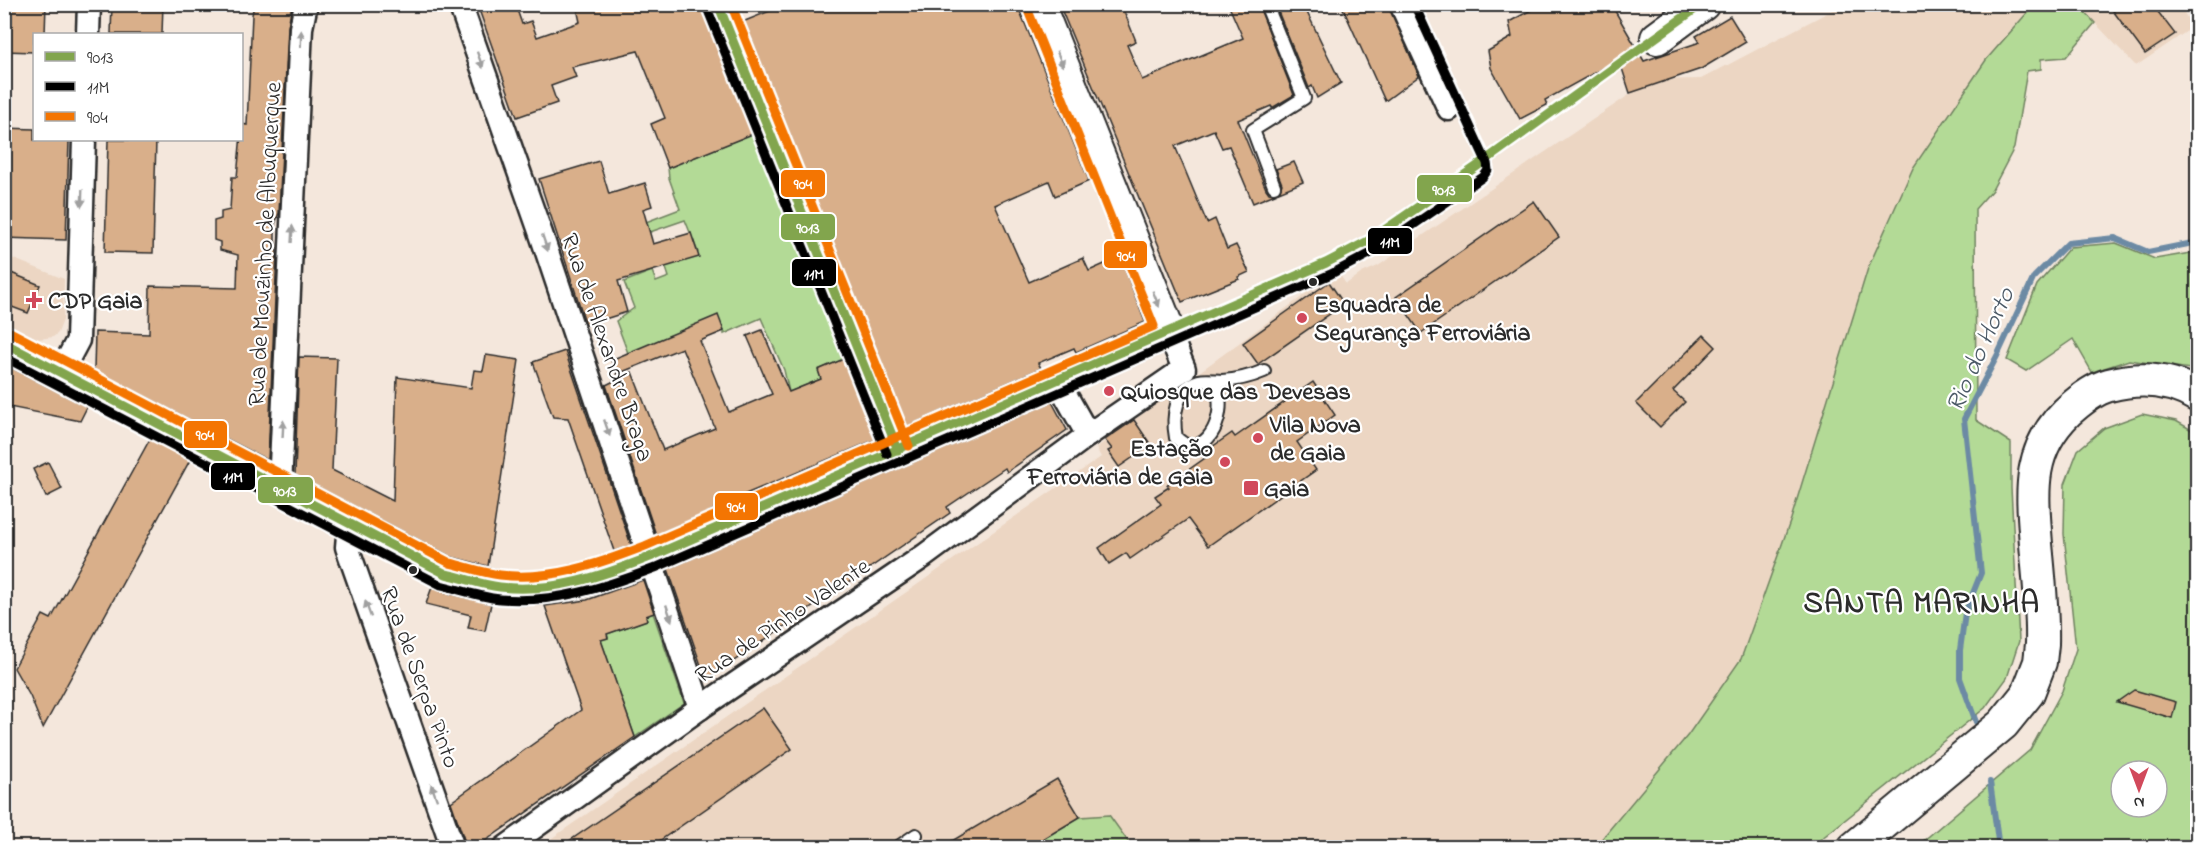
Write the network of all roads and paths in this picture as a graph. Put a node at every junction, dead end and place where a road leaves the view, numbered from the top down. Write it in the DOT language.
graph roads {
  1 [pos="89,4"];
  2 [pos="306,4"];
  3 [pos="460,4"];
  4 [pos="717,4"];
  5 [pos="1038,4"];
  6 [pos="1266,4"];
  7 [pos="1401,4"];
  8 [pos="1703,4"];
  9 [pos="88,33"];
  10 [pos="1657,38"];
  11 [pos="1449,109"];
  12 [pos="84,141"];
  13 [pos="1274,186"];
  14 [pos="1169,332"];
  15 [pos="4,343"];
  16 [pos="1264,371"];
  17 [pos="61,372"];
  18 [pos="1188,377"];
  19 [pos="1057,380"];
  20 [pos="1211,381"];
  21 [pos="2198,396"];
  22 [pos="1088,435"];
  23 [pos="898,450"];
  24 [pos="280,487"];
  25 [pos="349,524"];
  26 [pos="650,557"];
  27 [pos="700,708"];
  28 [pos="916,836"];
  29 [pos="453,848"];
  30 [pos="505,848"];
  31 [pos="897,848"];
  32 [pos="1854,848"];
  1 -- 9 [label="street"];
  24 -- 2 [label="street, Rua de Mouzinho de Albuquerque, one-way"];
  3 -- 26 [label="street, Rua de Alexandre Braga, one-way"];
  4 -- 23 [label="street"];
  5 -- 14 [label="main road, one-way"];
  6 -- 13 [label="lane"];
  7 -- 11 [label="street"];
  8 -- 10 [label="main road"];
  12 -- 17 [label="street, one-way"];
  14 -- 18 [label="street"];
  14 -- 19 [label="main road"];
  15 -- 17 [label="main road"];
  16 -- 20 [label="lane"];
  17 -- 24 [label="main road"];
  18 -- 20 [label="lane"];
  18 -- 20 [label="lane"];
  18 -- 22 [label="street, Rua de Pinho Valente"];
  19 -- 22 [label="street"];
  19 -- 23 [label="main road"];
  21 -- 32 [label="main road"];
  22 -- 27 [label="street, Rua de Pinho Valente"];
  23 -- 26 [label="main road"];
  24 -- 25 [label="main road"];
  25 -- 26 [label="main road"];
  29 -- 25 [label="street, Rua de Serpa Pinto, one-way"];
  26 -- 27 [label="street, Rua de Alexandre Braga, one-way"];
  27 -- 30 [label="street, Rua de Pinho Valente"];
  28 -- 31 [label="lane"];
}
